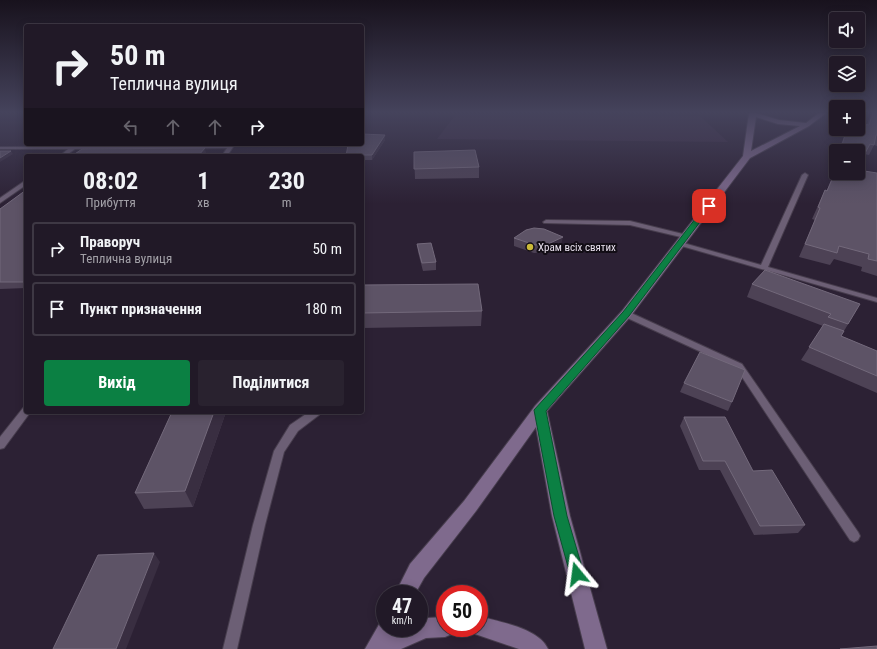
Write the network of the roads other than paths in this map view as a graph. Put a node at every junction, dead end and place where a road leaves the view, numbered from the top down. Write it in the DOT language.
graph roads {
  1 [pos="748,143"];
  2 [pos="772,143"];
  3 [pos="0,148"];
  4 [pos="73,148"];
  5 [pos="65,154"];
  6 [pos="226,154"];
  7 [pos="747,156"];
  8 [pos="805,175"];
  9 [pos="24,183"];
  10 [pos="0,201"];
  11 [pos="546,222"];
  12 [pos="682,240"];
  13 [pos="764,267"];
  14 [pos="877,300"];
  15 [pos="626,314"];
  16 [pos="540,410"];
  17 [pos="24,414"];
  18 [pos="313,414"];
  19 [pos="0,445"];
  20 [pos="854,536"];
  21 [pos="410,585"];
  22 [pos="436,627"];
  23 [pos="488,629"];
  24 [pos="383,637"];
  25 [pos="377,648"];
  26 [pos="230,649"];
  27 [pos="537,649"];
  28 [pos="596,649"];
  1 -- 7 [label="main road"];
  2 -- 7 [label="main road"];
  3 -- 4 [label="lane"];
  4 -- 5 [label="lane"];
  4 -- 6 [label="lane"];
  7 -- 12 [label="main road"];
  8 -- 13 [label="lane"];
  9 -- 10 [label="lane"];
  11 -- 12 [label="lane"];
  12 -- 13 [label="lane"];
  12 -- 15 [label="main road"];
  13 -- 14 [label="lane"];
  15 -- 16 [label="main road"];
  15 -- 20 [label="lane"];
  16 -- 21 [label="main road"];
  16 -- 28 [label="main road"];
  17 -- 19 [label="lane"];
  18 -- 26 [label="lane"];
  22 -- 25 [label="main road"];
  23 -- 27 [label="main road"];
  24 -- 25 [label="main road"];
}
